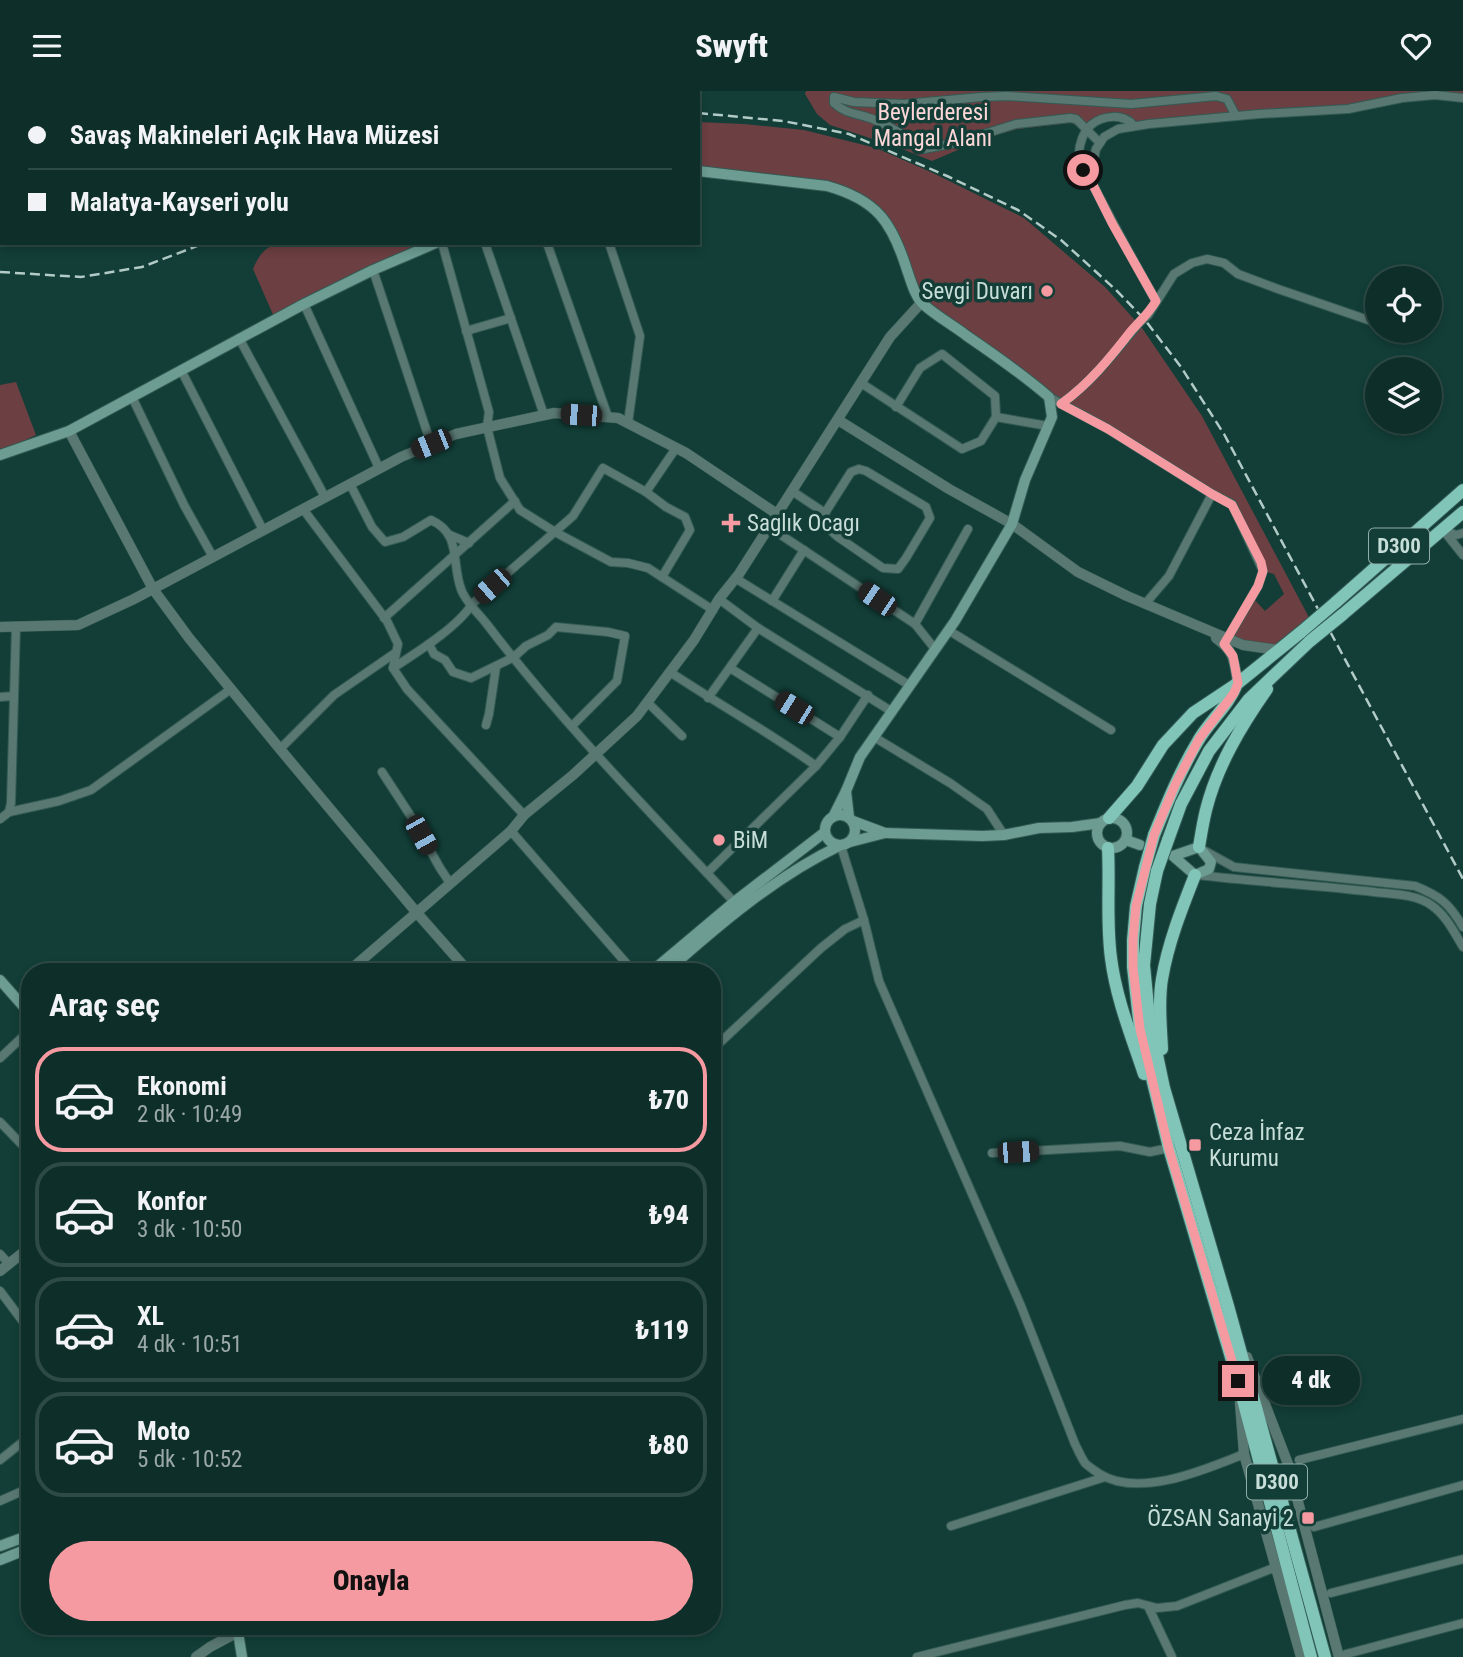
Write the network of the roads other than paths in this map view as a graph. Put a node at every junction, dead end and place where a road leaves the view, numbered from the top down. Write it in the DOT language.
graph roads {
  1 [pos="1220,91"];
  2 [pos="1463,98"];
  3 [pos="1227,99"];
  4 [pos="1237,116"];
  5 [pos="1134,126"];
  6 [pos="1087,130"];
  7 [pos="1100,143"];
  8 [pos="700,171"];
  9 [pos="1090,179"];
  10 [pos="431,245"];
  11 [pos="443,245"];
  12 [pos="486,245"];
  13 [pos="548,245"];
  14 [pos="610,245"];
  15 [pos="373,270"];
  16 [pos="1156,301"];
  17 [pos="921,303"];
  18 [pos="304,304"];
  19 [pos="511,318"];
  20 [pos="1365,319"];
  21 [pos="467,331"];
  22 [pos="239,338"];
  23 [pos="181,370"];
  24 [pos="861,383"];
  25 [pos="132,397"];
  26 [pos="1049,397"];
  27 [pos="1061,404"];
  28 [pos="896,407"];
  29 [pos="544,415"];
  30 [pos="608,417"];
  31 [pos="996,417"];
  32 [pos="838,420"];
  33 [pos="628,423"];
  34 [pos="1048,426"];
  35 [pos="487,428"];
  36 [pos="69,431"];
  37 [pos="431,444"];
  38 [pos="676,448"];
  39 [pos="0,455"];
  40 [pos="379,468"];
  41 [pos="350,484"];
  42 [pos="1463,490"];
  43 [pos="792,491"];
  44 [pos="646,492"];
  45 [pos="1212,494"];
  46 [pos="325,497"];
  47 [pos="515,501"];
  48 [pos="303,509"];
  49 [pos="1463,512"];
  50 [pos="825,513"];
  51 [pos="777,514"];
  52 [pos="1012,524"];
  53 [pos="769,527"];
  54 [pos="968,529"];
  55 [pos="263,530"];
  56 [pos="1443,530"];
  57 [pos="555,532"];
  58 [pos="1463,533"];
  59 [pos="450,535"];
  60 [pos="469,543"];
  61 [pos="804,550"];
  62 [pos="455,555"];
  63 [pos="1463,555"];
  64 [pos="213,557"];
  65 [pos="662,577"];
  66 [pos="735,579"];
  67 [pos="153,589"];
  68 [pos="719,600"];
  69 [pos="772,601"];
  70 [pos="472,604"];
  71 [pos="1146,604"];
  72 [pos="713,610"];
  73 [pos="384,618"];
  74 [pos="915,624"];
  75 [pos="16,626"];
  76 [pos="0,627"];
  77 [pos="758,628"];
  78 [pos="948,630"];
  79 [pos="1306,637"];
  80 [pos="1226,641"];
  81 [pos="429,644"];
  82 [pos="935,649"];
  83 [pos="1278,650"];
  84 [pos="395,653"];
  85 [pos="514,657"];
  86 [pos="1282,666"];
  87 [pos="496,667"];
  88 [pos="393,668"];
  89 [pos="730,668"];
  90 [pos="670,672"];
  91 [pos="1238,683"];
  92 [pos="909,685"];
  93 [pos="231,689"];
  94 [pos="868,695"];
  95 [pos="14,696"];
  96 [pos="0,697"];
  97 [pos="708,698"];
  98 [pos="647,702"];
  99 [pos="891,711"];
  100 [pos="486,725"];
  101 [pos="572,726"];
  102 [pos="1111,730"];
  103 [pos="682,736"];
  104 [pos="840,737"];
  105 [pos="874,737"];
  106 [pos="280,749"];
  107 [pos="596,754"];
  108 [pos="816,766"];
  109 [pos="382,772"];
  110 [pos="0,788"];
  111 [pos="11,788"];
  112 [pos="846,791"];
  113 [pos="9,811"];
  114 [pos="524,815"];
  115 [pos="833,817"];
  116 [pos="0,819"];
  117 [pos="851,819"];
  118 [pos="1105,821"];
  119 [pos="1072,827"];
  120 [pos="511,831"];
  121 [pos="825,832"];
  122 [pos="885,833"];
  123 [pos="1004,835"];
  124 [pos="1098,837"];
  125 [pos="1126,840"];
  126 [pos="843,844"];
  127 [pos="1140,845"];
  128 [pos="1108,848"];
  129 [pos="1199,848"];
  130 [pos="1151,869"];
  131 [pos="707,873"];
  132 [pos="1195,875"];
  133 [pos="450,883"];
  134 [pos="737,906"];
  135 [pos="417,913"];
  136 [pos="864,920"];
  137 [pos="1463,927"];
  138 [pos="1463,947"];
  139 [pos="358,963"];
  140 [pos="461,963"];
  141 [pos="625,963"];
  142 [pos="662,963"];
  143 [pos="676,963"];
  144 [pos="2,986"];
  145 [pos="21,1005"];
  146 [pos="21,1038"];
  147 [pos="721,1042"];
  148 [pos="0,1058"];
  149 [pos="1164,1088"];
  150 [pos="0,1122"];
  151 [pos="21,1144"];
  152 [pos="1169,1149"];
  153 [pos="992,1153"];
  154 [pos="0,1254"];
  155 [pos="21,1254"];
  156 [pos="9,1264"];
  157 [pos="0,1271"];
  158 [pos="0,1291"];
  159 [pos="1228,1306"];
  160 [pos="21,1319"];
  161 [pos="1238,1381"];
  162 [pos="1463,1419"];
  163 [pos="21,1443"];
  164 [pos="1244,1454"];
  165 [pos="0,1460"];
  166 [pos="1299,1460"];
  167 [pos="1105,1478"];
  168 [pos="1463,1485"];
  169 [pos="21,1492"];
  170 [pos="0,1501"];
  171 [pos="951,1525"];
  172 [pos="1314,1527"];
  173 [pos="21,1538"];
  174 [pos="0,1546"];
  175 [pos="21,1552"];
  176 [pos="1463,1559"];
  177 [pos="0,1560"];
  178 [pos="1276,1567"];
  179 [pos="1331,1593"];
  180 [pos="1148,1606"];
  181 [pos="1463,1623"];
  182 [pos="228,1635"];
  183 [pos="238,1635"];
  184 [pos="1342,1655"];
  185 [pos="196,1657"];
  186 [pos="242,1657"];
  187 [pos="917,1657"];
  188 [pos="1172,1657"];
  189 [pos="1301,1657"];
  190 [pos="1311,1657"];
  191 [pos="1325,1657"];
  1 -- 3 [label="street"];
  2 -- 4 [label="street"];
  3 -- 4 [label="street"];
  3 -- 6 [label="street"];
  4 -- 5 [label="street"];
  5 -- 6 [label="street"];
  5 -- 7 [label="street"];
  6 -- 7 [label="street"];
  6 -- 9 [label="street"];
  7 -- 9 [label="street"];
  8 -- 17 [label="main road"];
  9 -- 16 [label="street"];
  10 -- 15 [label="main road"];
  11 -- 21 [label="street"];
  12 -- 19 [label="street"];
  13 -- 30 [label="street"];
  14 -- 33 [label="street"];
  15 -- 18 [label="main road"];
  15 -- 37 [label="street"];
  16 -- 20 [label="street"];
  16 -- 27 [label="street, bridge"];
  17 -- 24 [label="street"];
  17 -- 26 [label="main road"];
  18 -- 22 [label="main road"];
  18 -- 40 [label="street"];
  19 -- 21 [label="street"];
  19 -- 29 [label="street"];
  21 -- 35 [label="street"];
  22 -- 23 [label="main road"];
  22 -- 46 [label="street"];
  23 -- 25 [label="main road"];
  23 -- 55 [label="street"];
  24 -- 28 [label="street"];
  24 -- 32 [label="street"];
  25 -- 36 [label="main road"];
  25 -- 64 [label="street"];
  26 -- 27 [label="street"];
  26 -- 34 [label="main road"];
  27 -- 45 [label="street"];
  28 -- 31 [label="street"];
  28 -- 31 [label="street"];
  29 -- 30 [label="street"];
  29 -- 35 [label="street"];
  30 -- 33 [label="street"];
  31 -- 34 [label="street"];
  32 -- 43 [label="street"];
  32 -- 52 [label="street"];
  33 -- 38 [label="street"];
  34 -- 52 [label="main road"];
  35 -- 37 [label="street"];
  35 -- 47 [label="street"];
  36 -- 39 [label="main road"];
  36 -- 67 [label="street"];
  37 -- 40 [label="street"];
  38 -- 44 [label="street"];
  38 -- 51 [label="street"];
  40 -- 41 [label="street"];
  41 -- 46 [label="street"];
  41 -- 59 [label="street"];
  42 -- 79 [label="highway, D300, bridge"];
  43 -- 50 [label="street"];
  43 -- 51 [label="street"];
  44 -- 57 [label="street"];
  44 -- 65 [label="street"];
  45 -- 71 [label="street"];
  45 -- 80 [label="street"];
  46 -- 48 [label="street"];
  47 -- 57 [label="street"];
  47 -- 60 [label="street"];
  48 -- 55 [label="street"];
  48 -- 73 [label="street"];
  49 -- 56 [label="highway, D300"];
  50 -- 50 [label="street"];
  51 -- 53 [label="street"];
  52 -- 71 [label="street"];
  52 -- 78 [label="main road"];
  53 -- 61 [label="street"];
  53 -- 66 [label="street"];
  54 -- 74 [label="street"];
  55 -- 64 [label="street"];
  56 -- 58 [label="street"];
  56 -- 63 [label="street"];
  56 -- 79 [label="highway, D300, bridge"];
  57 -- 65 [label="street"];
  57 -- 70 [label="street"];
  59 -- 60 [label="street"];
  59 -- 62 [label="street"];
  60 -- 62 [label="street"];
  61 -- 69 [label="street"];
  61 -- 74 [label="street"];
  62 -- 70 [label="street"];
  62 -- 73 [label="street"];
  64 -- 67 [label="street"];
  65 -- 72 [label="street"];
  66 -- 68 [label="street"];
  66 -- 69 [label="street"];
  67 -- 75 [label="street"];
  67 -- 93 [label="street"];
  68 -- 72 [label="street"];
  68 -- 77 [label="street"];
  69 -- 92 [label="street"];
  70 -- 81 [label="street"];
  70 -- 85 [label="street"];
  71 -- 80 [label="street"];
  72 -- 90 [label="street"];
  73 -- 84 [label="street"];
  74 -- 82 [label="street"];
  75 -- 76 [label="street"];
  75 -- 95 [label="street"];
  77 -- 89 [label="street"];
  77 -- 94 [label="street"];
  78 -- 82 [label="main road"];
  78 -- 102 [label="street"];
  79 -- 83 [label="highway, D300"];
  79 -- 86 [label="highway, D300"];
  80 -- 83 [label="street"];
  80 -- 91 [label="street"];
  81 -- 87 [label="street"];
  81 -- 88 [label="street"];
  82 -- 92 [label="main road"];
  83 -- 91 [label="highway, D300"];
  84 -- 88 [label="street"];
  84 -- 106 [label="street"];
  85 -- 87 [label="street"];
  85 -- 101 [label="street"];
  85 -- 101 [label="street"];
  86 -- 129 [label="highway"];
  86 -- 130 [label="highway, D300, bridge"];
  87 -- 100 [label="street"];
  88 -- 114 [label="street"];
  89 -- 97 [label="street"];
  89 -- 104 [label="street"];
  90 -- 97 [label="street"];
  90 -- 98 [label="street"];
  91 -- 118 [label="highway"];
  91 -- 130 [label="highway, D300, bridge"];
  92 -- 99 [label="main road"];
  93 -- 106 [label="street"];
  93 -- 113 [label="street"];
  94 -- 99 [label="street"];
  94 -- 104 [label="street"];
  95 -- 96 [label="street"];
  95 -- 111 [label="street"];
  97 -- 108 [label="street"];
  98 -- 103 [label="street"];
  98 -- 107 [label="street"];
  99 -- 105 [label="main road"];
  101 -- 107 [label="street"];
  104 -- 108 [label="street"];
  105 -- 112 [label="main road"];
  105 -- 123 [label="street"];
  106 -- 135 [label="street"];
  107 -- 114 [label="street"];
  107 -- 131 [label="street"];
  108 -- 131 [label="street"];
  109 -- 133 [label="street"];
  110 -- 111 [label="street"];
  111 -- 113 [label="street"];
  112 -- 115 [label="main road"];
  112 -- 117 [label="main road"];
  113 -- 116 [label="street"];
  114 -- 120 [label="street"];
  115 -- 117 [label="main road"];
  115 -- 121 [label="main road"];
  117 -- 122 [label="main road"];
  117 -- 126 [label="main road"];
  118 -- 119 [label="main road"];
  118 -- 124 [label="main road"];
  118 -- 125 [label="main road"];
  119 -- 123 [label="main road"];
  119 -- 124 [label="main road"];
  120 -- 133 [label="street"];
  120 -- 141 [label="street"];
  121 -- 126 [label="main road"];
  121 -- 134 [label="main road"];
  122 -- 123 [label="main road"];
  122 -- 126 [label="main road"];
  124 -- 128 [label="main road"];
  125 -- 127 [label="main road"];
  125 -- 128 [label="main road"];
  126 -- 134 [label="main road"];
  126 -- 136 [label="street"];
  128 -- 152 [label="highway"];
  129 -- 132 [label="main road"];
  129 -- 132 [label="main road"];
  129 -- 137 [label="street"];
  130 -- 149 [label="highway, D300"];
  130 -- 152 [label="highway, D300"];
  131 -- 134 [label="street"];
  132 -- 138 [label="street"];
  132 -- 149 [label="highway"];
  133 -- 135 [label="street"];
  134 -- 142 [label="main road"];
  134 -- 143 [label="main road"];
  135 -- 139 [label="street"];
  135 -- 140 [label="street"];
  136 -- 147 [label="street"];
  136 -- 167 [label="street"];
  144 -- 145 [label="main road"];
  146 -- 148 [label="street"];
  149 -- 159 [label="highway, D300"];
  150 -- 151 [label="street"];
  152 -- 153 [label="street"];
  152 -- 161 [label="highway, D300"];
  154 -- 156 [label="street"];
  155 -- 156 [label="street"];
  156 -- 157 [label="street"];
  158 -- 160 [label="street"];
  159 -- 184 [label="street"];
  159 -- 191 [label="highway, D300"];
  161 -- 164 [label="street"];
  161 -- 190 [label="highway, D300"];
  162 -- 166 [label="street"];
  163 -- 165 [label="street"];
  164 -- 167 [label="street"];
  164 -- 178 [label="street"];
  167 -- 171 [label="street"];
  168 -- 172 [label="street"];
  169 -- 170 [label="street"];
  173 -- 174 [label="main road"];
  175 -- 177 [label="main road"];
  176 -- 179 [label="street"];
  178 -- 180 [label="street"];
  178 -- 189 [label="street"];
  180 -- 187 [label="street"];
  180 -- 188 [label="street"];
  181 -- 184 [label="street"];
  182 -- 185 [label="street"];
  183 -- 186 [label="main road"];
}
